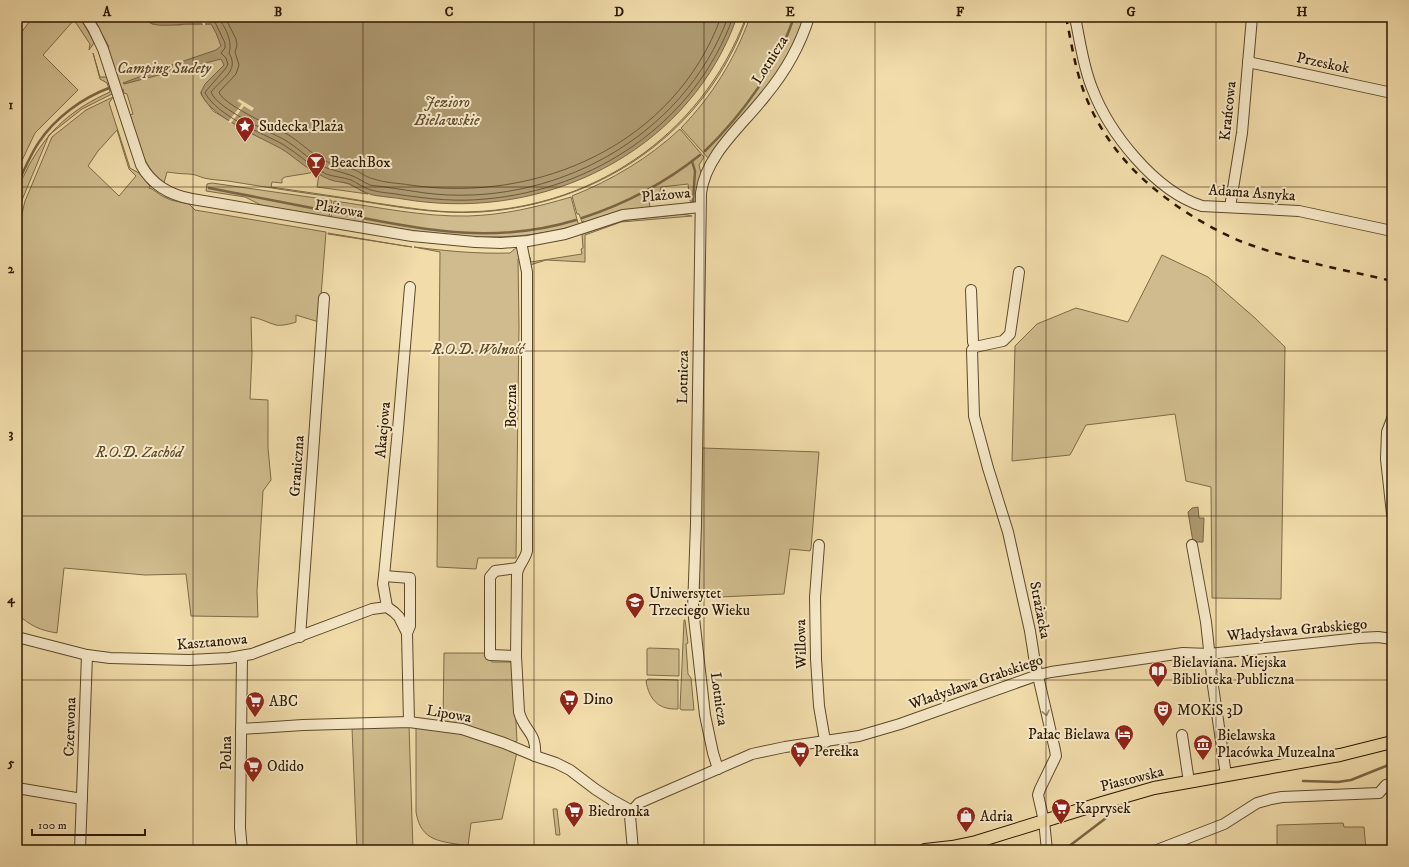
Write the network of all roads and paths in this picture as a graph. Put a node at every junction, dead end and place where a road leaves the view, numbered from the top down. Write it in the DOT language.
graph roads {
  1 [pos="86,17"];
  2 [pos="809,17"];
  3 [pos="1075,17"];
  4 [pos="1252,17"];
  5 [pos="1248,62"];
  6 [pos="1392,93"];
  7 [pos="700,207"];
  8 [pos="1230,207"];
  9 [pos="1392,231"];
  10 [pos="521,242"];
  11 [pos="1019,272"];
  12 [pos="410,288"];
  13 [pos="971,290"];
  14 [pos="324,298"];
  15 [pos="975,347"];
  16 [pos="1392,418"];
  17 [pos="1392,514"];
  18 [pos="819,545"];
  19 [pos="1192,545"];
  20 [pos="518,568"];
  21 [pos="384,576"];
  22 [pos="387,607"];
  23 [pos="407,633"];
  24 [pos="17,637"];
  25 [pos="300,637"];
  26 [pos="1392,639"];
  27 [pos="1210,654"];
  28 [pos="87,655"];
  29 [pos="242,656"];
  30 [pos="516,656"];
  31 [pos="1038,675"];
  32 [pos="409,722"];
  33 [pos="241,729"];
  34 [pos="1182,735"];
  35 [pos="826,742"];
  36 [pos="1392,742"];
  37 [pos="1392,751"];
  38 [pos="1350,753"];
  39 [pos="536,756"];
  40 [pos="718,769"];
  41 [pos="1226,775"];
  42 [pos="1189,782"];
  43 [pos="1392,784"];
  44 [pos="17,788"];
  45 [pos="82,799"];
  46 [pos="632,810"];
  47 [pos="1044,821"];
  48 [pos="80,850"];
  49 [pos="242,850"];
  50 [pos="633,850"];
  51 [pos="925,850"];
  52 [pos="1047,850"];
  53 [pos="1157,850"];
  1 -- 10 [label="street, Plażowa"];
  2 -- 7 [label="street, Lotnicza"];
  3 -- 8 [label="street, Adama Asnyka"];
  4 -- 5 [label="street, Krańcowa"];
  5 -- 6 [label="street, Przeskok"];
  5 -- 8 [label="street, Krańcowa"];
  7 -- 10 [label="street, Plażowa"];
  7 -- 40 [label="street, Lotnicza"];
  8 -- 9 [label="street, Adama Asnyka"];
  10 -- 20 [label="street, Boczna"];
  11 -- 15 [label="street"];
  12 -- 21 [label="street, Akacjowa"];
  13 -- 15 [label="street, Strażacka"];
  14 -- 25 [label="street, Graniczna"];
  15 -- 31 [label="street, Strażacka"];
  16 -- 17 [label="street"];
  18 -- 35 [label="street, Willowa"];
  19 -- 27 [label="street"];
  20 -- 30 [label="street, Boczna"];
  20 -- 30 [label="street"];
  21 -- 22 [label="street, Akacjowa"];
  21 -- 23 [label="street"];
  22 -- 23 [label="street"];
  22 -- 25 [label="street, Kasztanowa"];
  23 -- 32 [label="street"];
  24 -- 28 [label="street, Kasztanowa"];
  25 -- 29 [label="street, Kasztanowa"];
  26 -- 27 [label="street, Władysława Grabskiego"];
  27 -- 31 [label="street, Władysława Grabskiego"];
  27 -- 41 [label="street"];
  28 -- 29 [label="street, Kasztanowa"];
  28 -- 45 [label="street, Czerwona"];
  29 -- 33 [label="street, Polna"];
  30 -- 39 [label="street, Boczna"];
  31 -- 35 [label="street, Władysława Grabskiego"];
  31 -- 47 [label="street, Strażacka, one-way"];
  32 -- 33 [label="street, Lipowa"];
  32 -- 39 [label="street, Lipowa"];
  33 -- 49 [label="street, Polna"];
  34 -- 42 [label="street"];
  35 -- 40 [label="street, Władysława Grabskiego"];
  36 -- 38 [label="main road, Piastowska"];
  37 -- 38 [label="main road, Piastowska"];
  38 -- 41 [label="main road, Piastowska"];
  39 -- 46 [label="street, Lipowa"];
  40 -- 46 [label="street, Władysława Grabskiego"];
  41 -- 42 [label="main road, Piastowska"];
  42 -- 47 [label="main road, Piastowska"];
  43 -- 53 [label="street"];
  44 -- 45 [label="street"];
  45 -- 48 [label="street, Czerwona"];
  46 -- 50 [label="street"];
  47 -- 51 [label="main road, Piastowska"];
  47 -- 52 [label="street, Strażacka"];
}
